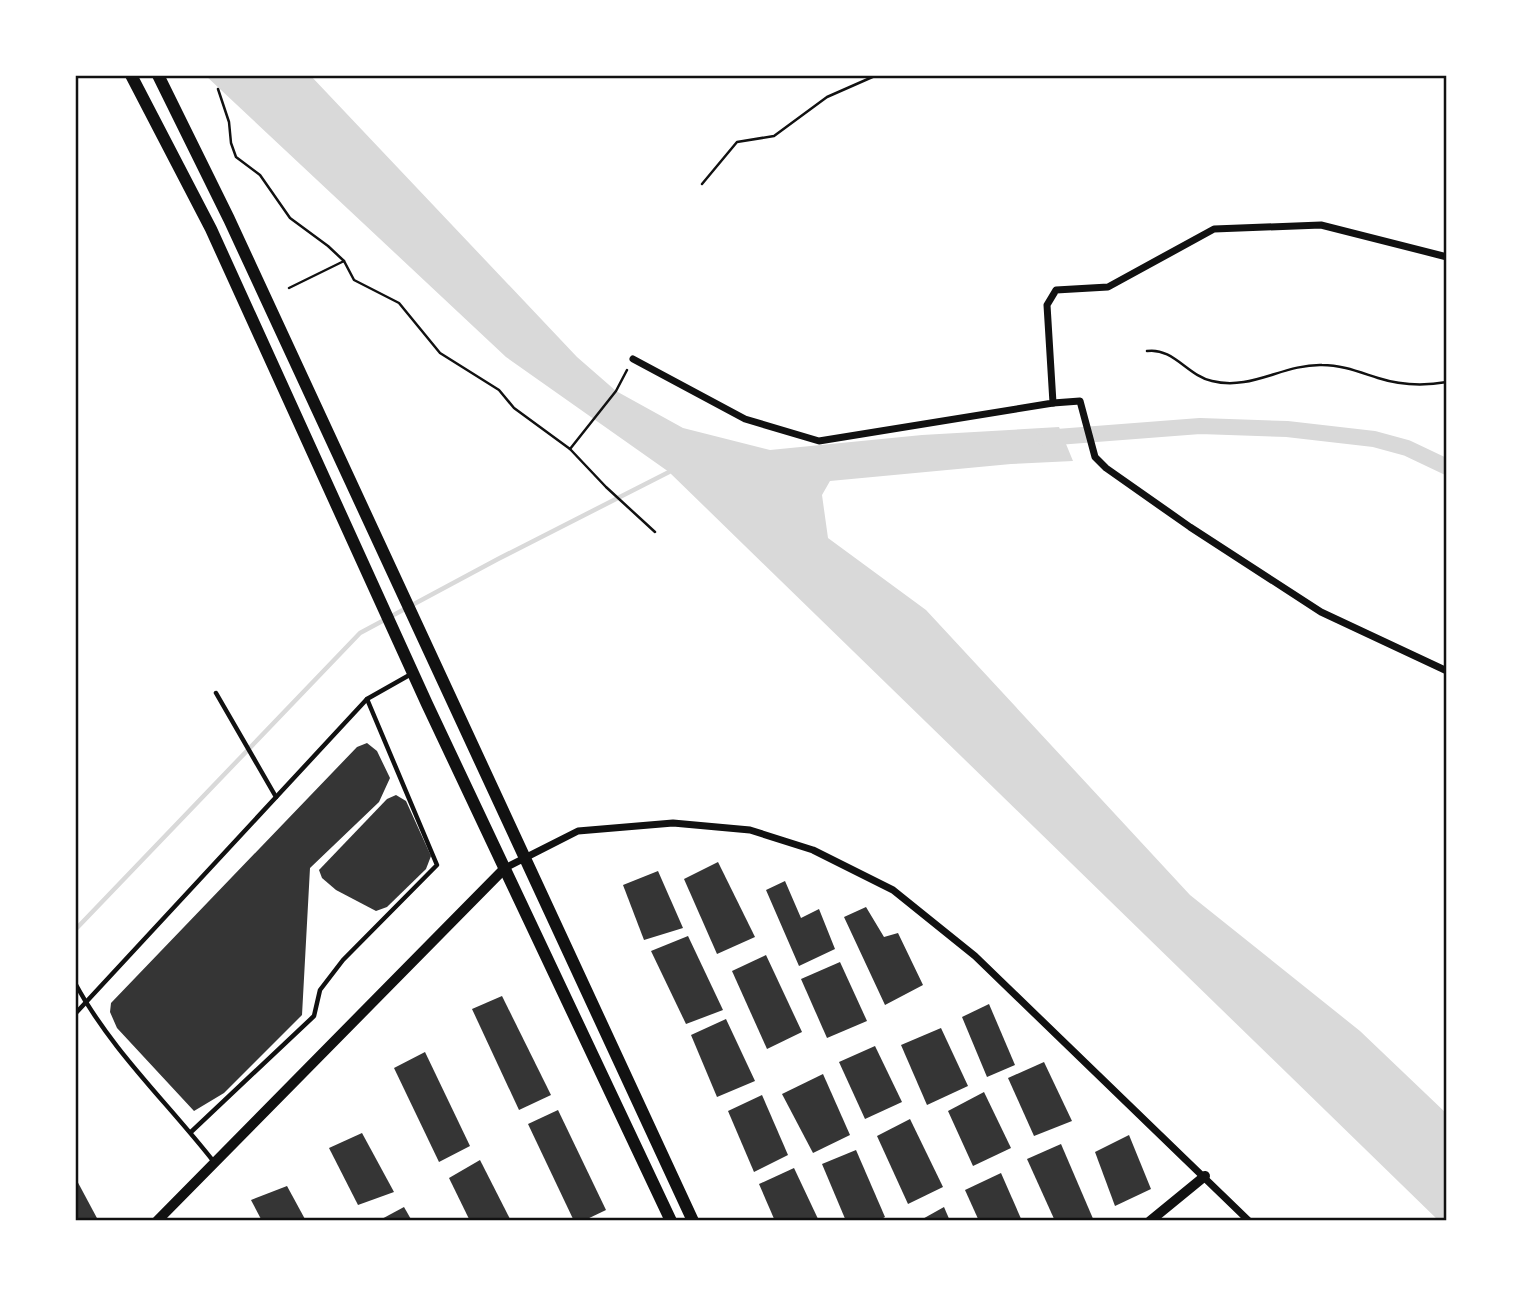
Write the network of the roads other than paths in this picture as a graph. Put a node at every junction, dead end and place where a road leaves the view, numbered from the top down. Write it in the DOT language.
graph roads {
  1 [pos="131,75"];
  2 [pos="158,75"];
  3 [pos="1447,257"];
  4 [pos="633,359"];
  5 [pos="1053,402"];
  6 [pos="1447,671"];
  7 [pos="414,673"];
  8 [pos="216,693"];
  9 [pos="367,699"];
  10 [pos="276,797"];
  11 [pos="525,858"];
  12 [pos="505,867"];
  13 [pos="75,984"];
  14 [pos="86,1003"];
  15 [pos="75,1014"];
  16 [pos="191,1132"];
  17 [pos="214,1163"];
  18 [pos="1205,1176"];
  19 [pos="157,1221"];
  20 [pos="671,1221"];
  21 [pos="693,1221"];
  22 [pos="1150,1221"];
  23 [pos="1249,1221"];
  1 -- 7 [label="main road"];
  2 -- 11 [label="main road"];
  3 -- 5 [label="street"];
  4 -- 5 [label="street"];
  5 -- 6 [label="street"];
  7 -- 9 [label="lane"];
  7 -- 12 [label="main road"];
  8 -- 10 [label="lane"];
  9 -- 10 [label="lane"];
  9 -- 16 [label="lane"];
  10 -- 14 [label="lane"];
  11 -- 12 [label="street"];
  11 -- 18 [label="street"];
  11 -- 21 [label="main road"];
  12 -- 17 [label="street"];
  12 -- 20 [label="main road"];
  13 -- 14 [label="lane"];
  14 -- 15 [label="lane"];
  14 -- 16 [label="lane"];
  16 -- 17 [label="lane"];
  17 -- 19 [label="street"];
  18 -- 22 [label="street"];
  18 -- 23 [label="street"];
}
